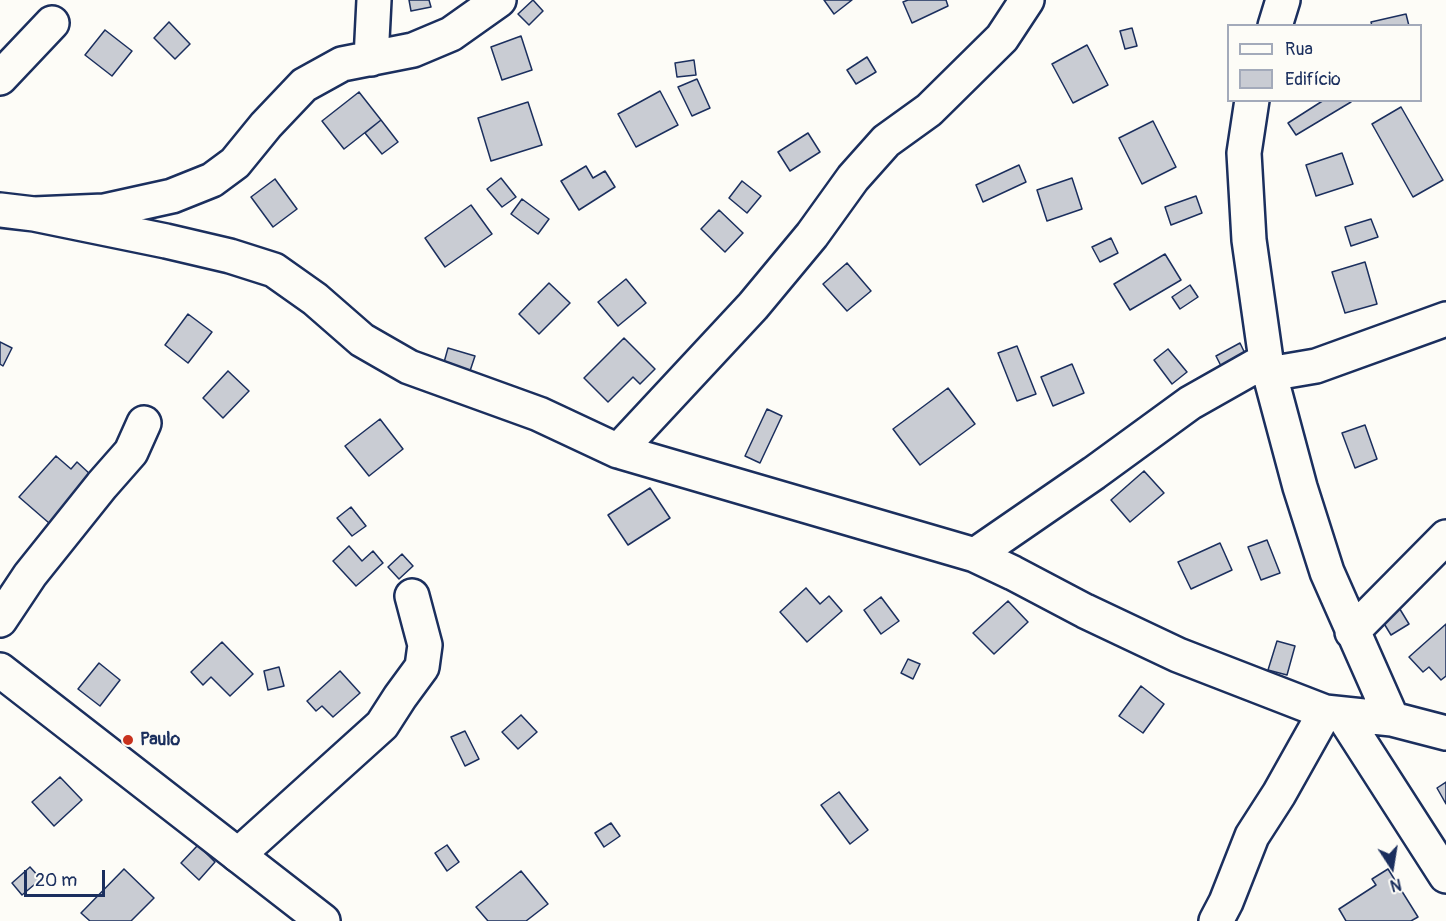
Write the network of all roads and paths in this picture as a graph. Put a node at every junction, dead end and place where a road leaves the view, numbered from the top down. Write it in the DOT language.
graph roads {
  1 [pos="374,0"];
  2 [pos="499,0"];
  3 [pos="1028,0"];
  4 [pos="1283,0"];
  5 [pos="52,23"];
  6 [pos="1276,24"];
  7 [pos="371,59"];
  8 [pos="0,78"];
  9 [pos="1252,102"];
  10 [pos="0,210"];
  11 [pos="34,214"];
  12 [pos="1446,319"];
  13 [pos="1268,367"];
  14 [pos="144,423"];
  15 [pos="618,451"];
  16 [pos="1446,537"];
  17 [pos="975,555"];
  18 [pos="412,596"];
  19 [pos="0,620"];
  20 [pos="1352,632"];
  21 [pos="0,670"];
  22 [pos="1334,713"];
  23 [pos="1392,718"];
  24 [pos="1446,733"];
  25 [pos="238,855"];
  26 [pos="1446,876"];
  27 [pos="323,921"];
  28 [pos="1216,921"];
  1 -- 7 [label="street"];
  2 -- 7 [label="street"];
  3 -- 15 [label="street"];
  4 -- 6 [label="street"];
  5 -- 8 [label="street"];
  7 -- 11 [label="street"];
  9 -- 13 [label="street"];
  10 -- 11 [label="street"];
  11 -- 15 [label="street"];
  12 -- 13 [label="street"];
  13 -- 17 [label="street"];
  13 -- 20 [label="street"];
  14 -- 19 [label="street"];
  15 -- 17 [label="street"];
  16 -- 20 [label="street"];
  17 -- 22 [label="street"];
  18 -- 25 [label="street"];
  20 -- 23 [label="street"];
  21 -- 25 [label="street"];
  22 -- 23 [label="street"];
  22 -- 26 [label="street"];
  22 -- 28 [label="street"];
  23 -- 24 [label="street"];
  25 -- 27 [label="street"];
}
